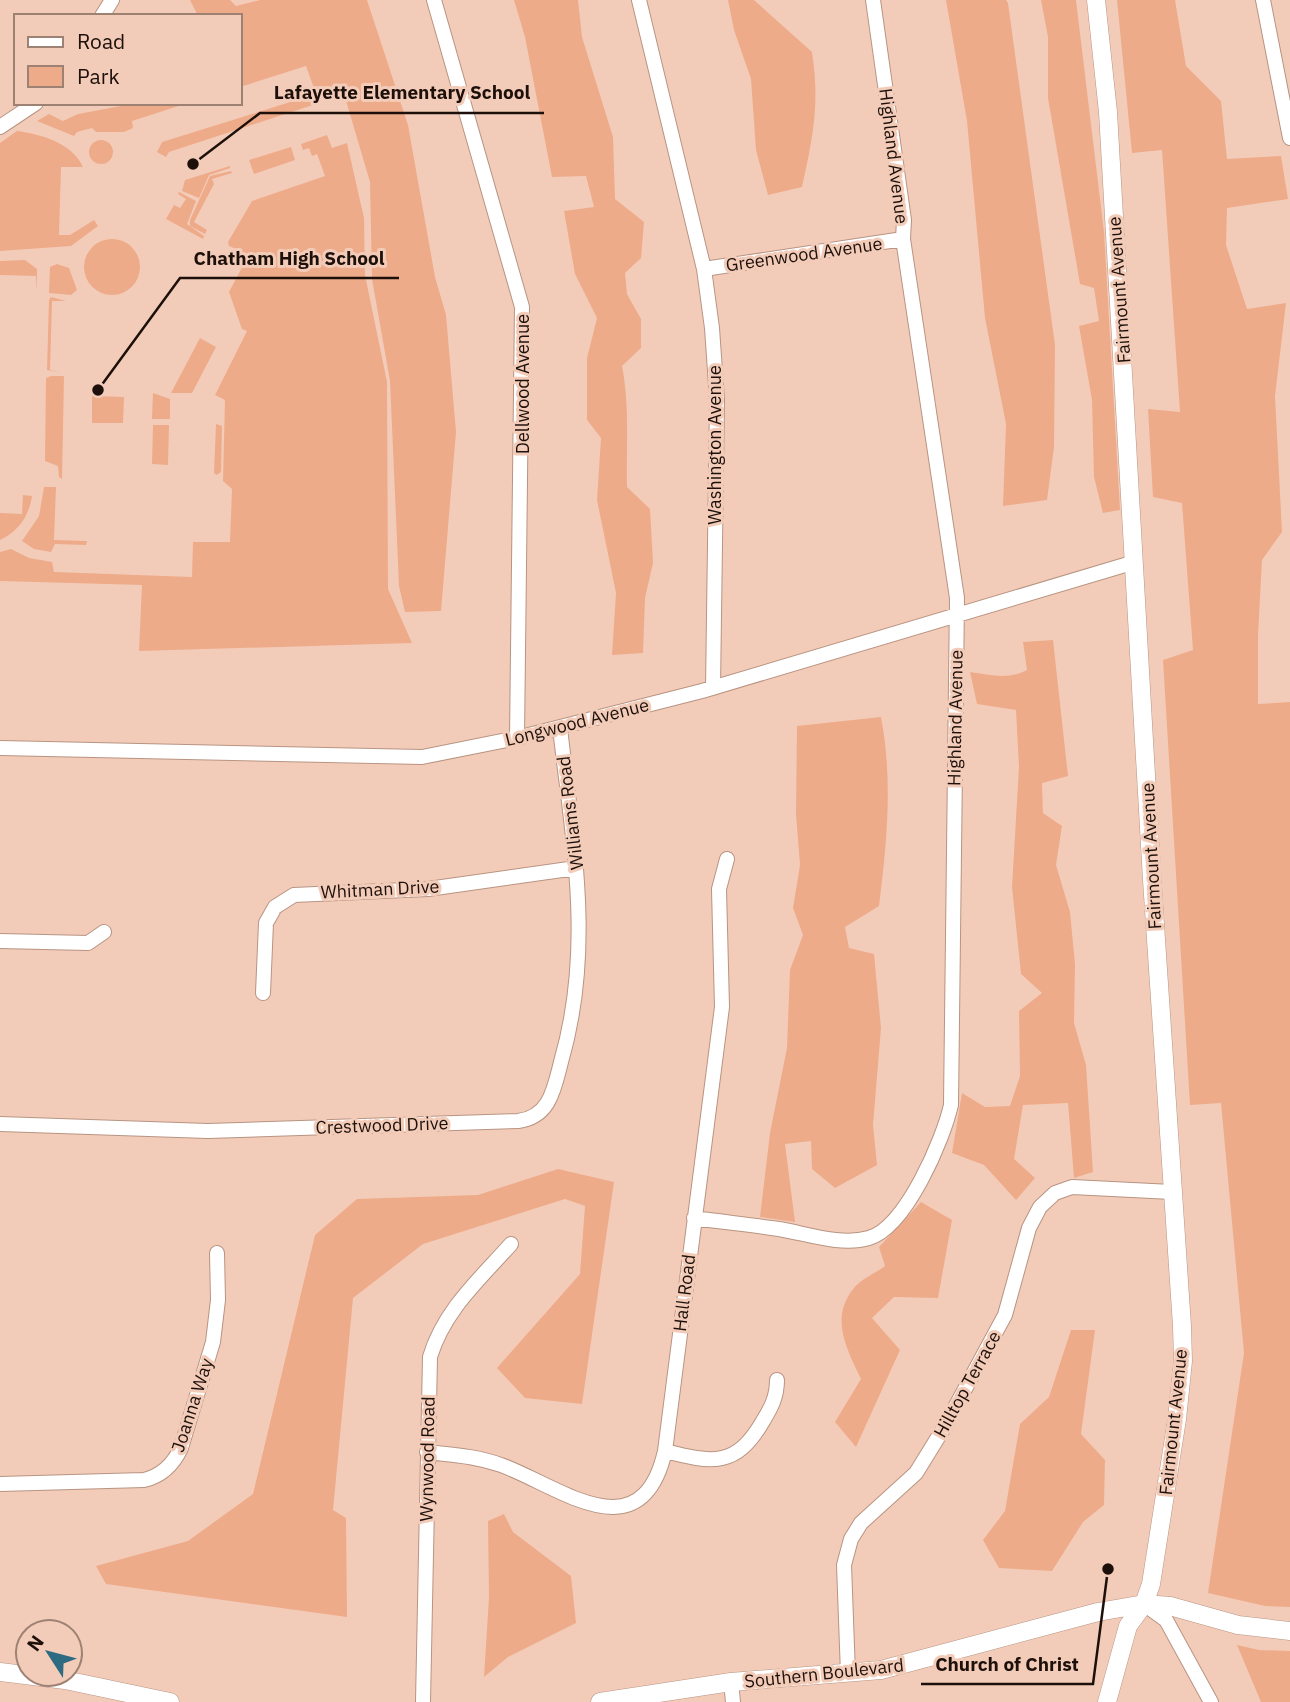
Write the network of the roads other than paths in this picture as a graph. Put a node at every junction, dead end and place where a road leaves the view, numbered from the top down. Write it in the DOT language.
graph roads {
  1 [pos="434,0"];
  2 [pos="639,0"];
  3 [pos="873,0"];
  4 [pos="1096,0"];
  5 [pos="1263,0"];
  6 [pos="33,105"];
  7 [pos="0,127"];
  8 [pos="1290,138"];
  9 [pos="903,239"];
  10 [pos="704,269"];
  11 [pos="1135,562"];
  12 [pos="957,614"];
  13 [pos="713,688"];
  14 [pos="560,728"];
  15 [pos="517,738"];
  16 [pos="0,748"];
  17 [pos="727,859"];
  18 [pos="576,868"];
  19 [pos="580,898"];
  20 [pos="104,932"];
  21 [pos="0,941"];
  22 [pos="264,993"];
  23 [pos="0,1124"];
  24 [pos="1172,1192"];
  25 [pos="694,1219"];
  26 [pos="511,1244"];
  27 [pos="217,1253"];
  28 [pos="777,1380"];
  29 [pos="665,1451"];
  30 [pos="427,1452"];
  31 [pos="0,1484"];
  32 [pos="1144,1604"];
  33 [pos="1290,1631"];
  34 [pos="0,1672"];
  35 [pos="848,1674"];
  36 [pos="731,1682"];
  37 [pos="170,1702"];
  38 [pos="423,1702"];
  39 [pos="600,1702"];
  40 [pos="733,1702"];
  41 [pos="1107,1702"];
  42 [pos="1211,1702"];
  1 -- 15 [label="street, Dellwood Avenue"];
  2 -- 10 [label="street, Washington Avenue"];
  3 -- 9 [label="street, Highland Avenue"];
  4 -- 11 [label="main road, Fairmount Avenue"];
  5 -- 8 [label="street"];
  6 -- 7 [label="street"];
  9 -- 10 [label="street, Greenwood Avenue"];
  9 -- 12 [label="street, Highland Avenue"];
  10 -- 13 [label="street, Washington Avenue"];
  11 -- 12 [label="street, Longwood Avenue"];
  11 -- 24 [label="main road, Fairmount Avenue"];
  12 -- 13 [label="street, Longwood Avenue"];
  12 -- 25 [label="street, Highland Avenue"];
  13 -- 14 [label="street, Longwood Avenue"];
  14 -- 15 [label="street, Longwood Avenue"];
  14 -- 18 [label="street, Williams Road"];
  15 -- 16 [label="street, Longwood Avenue"];
  17 -- 25 [label="street, Hall Road"];
  18 -- 19 [label="street, Williams Road"];
  18 -- 22 [label="street, Whitman Drive"];
  19 -- 23 [label="street, Crestwood Drive"];
  20 -- 21 [label="street"];
  24 -- 32 [label="main road, Fairmount Avenue"];
  24 -- 35 [label="street, Hilltop Terrace"];
  25 -- 29 [label="street, Hall Road"];
  26 -- 30 [label="street, Wynwood Road"];
  27 -- 31 [label="street, Joanna Way"];
  28 -- 29 [label="street"];
  29 -- 30 [label="street, Hall Road"];
  30 -- 38 [label="street, Wynwood Road"];
  32 -- 33 [label="main road, Southern Boulevard"];
  32 -- 35 [label="main road, Southern Boulevard"];
  32 -- 41 [label="main road, Fairmount Avenue"];
  32 -- 42 [label="street"];
  34 -- 37 [label="main road"];
  35 -- 36 [label="main road, Southern Boulevard"];
  36 -- 39 [label="main road, Southern Boulevard"];
  36 -- 40 [label="street"];
}
